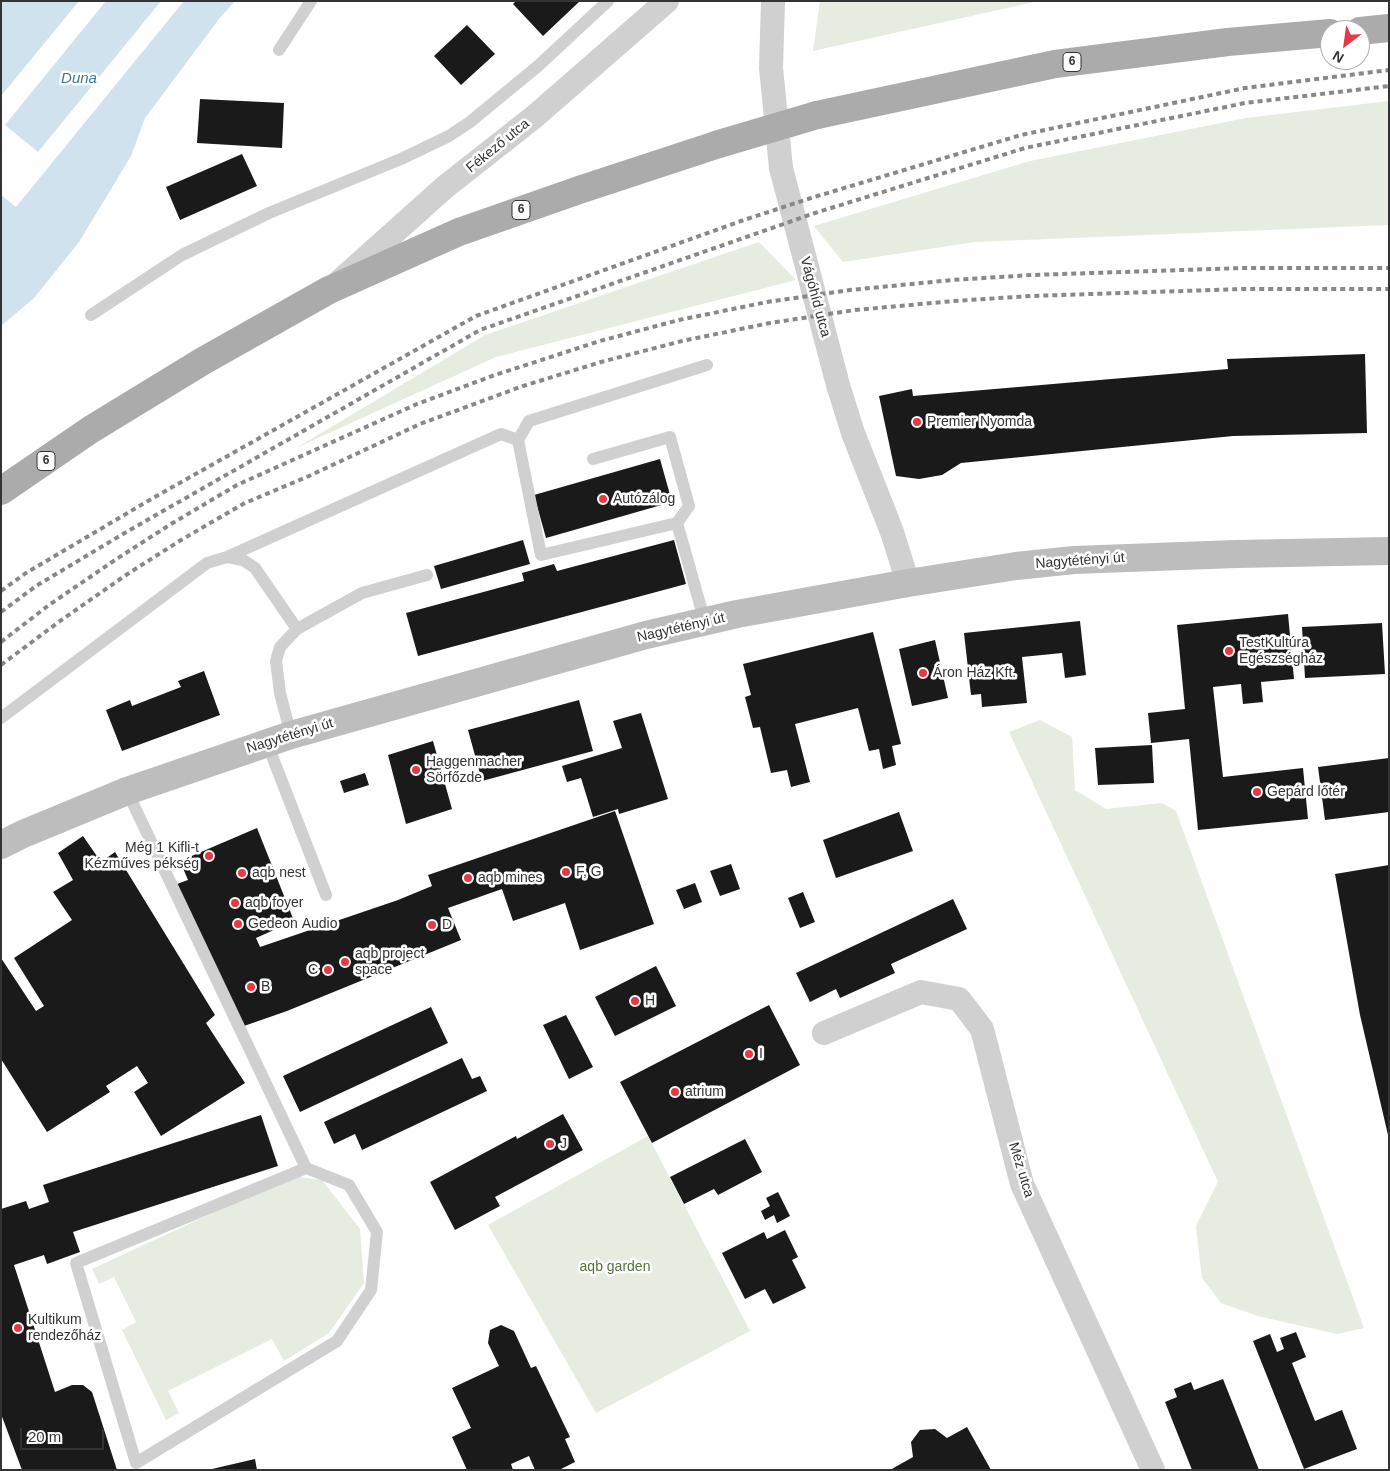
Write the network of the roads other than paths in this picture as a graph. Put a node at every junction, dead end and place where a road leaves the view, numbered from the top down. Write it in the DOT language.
graph roads {
  1 [pos="311,1"];
  2 [pos="608,1"];
  3 [pos="667,1"];
  4 [pos="773,1"];
  5 [pos="1389,28"];
  6 [pos="1370,30"];
  7 [pos="1320,34"];
  8 [pos="279,50"];
  9 [pos="329,290"];
  10 [pos="91,315"];
  11 [pos="707,366"];
  12 [pos="518,440"];
  13 [pos="592,459"];
  14 [pos="1,491"];
  15 [pos="677,523"];
  16 [pos="1389,551"];
  17 [pos="227,557"];
  18 [pos="427,575"];
  19 [pos="908,582"];
  20 [pos="704,622"];
  21 [pos="298,629"];
  22 [pos="1,718"];
  23 [pos="279,739"];
  24 [pos="127,791"];
  25 [pos="1,845"];
  26 [pos="326,895"];
  27 [pos="824,1033"];
  28 [pos="306,1168"];
  29 [pos="1153,1470"];
  1 -- 8 [label="lane"];
  2 -- 10 [label="lane"];
  3 -- 9 [label="street, Fékező utca"];
  4 -- 19 [label="street, Vágóhíd utca"];
  5 -- 6 [label="main road"];
  7 -- 9 [label="main road, 6, bridge"];
  9 -- 14 [label="main road, 6"];
  11 -- 12 [label="lane"];
  12 -- 15 [label="lane"];
  12 -- 17 [label="lane"];
  13 -- 15 [label="lane"];
  15 -- 20 [label="lane"];
  16 -- 19 [label="main road, Nagytétényi út"];
  17 -- 21 [label="lane"];
  17 -- 22 [label="lane"];
  18 -- 21 [label="lane"];
  19 -- 20 [label="main road, Nagytétényi út"];
  20 -- 23 [label="main road, Nagytétényi út"];
  21 -- 23 [label="lane"];
  23 -- 24 [label="main road, Nagytétényi út"];
  23 -- 26 [label="lane"];
  24 -- 25 [label="main road, Nagytétényi út"];
  24 -- 28 [label="lane"];
  27 -- 29 [label="street, Méz utca"];
  28 -- 28 [label="lane"];
}
